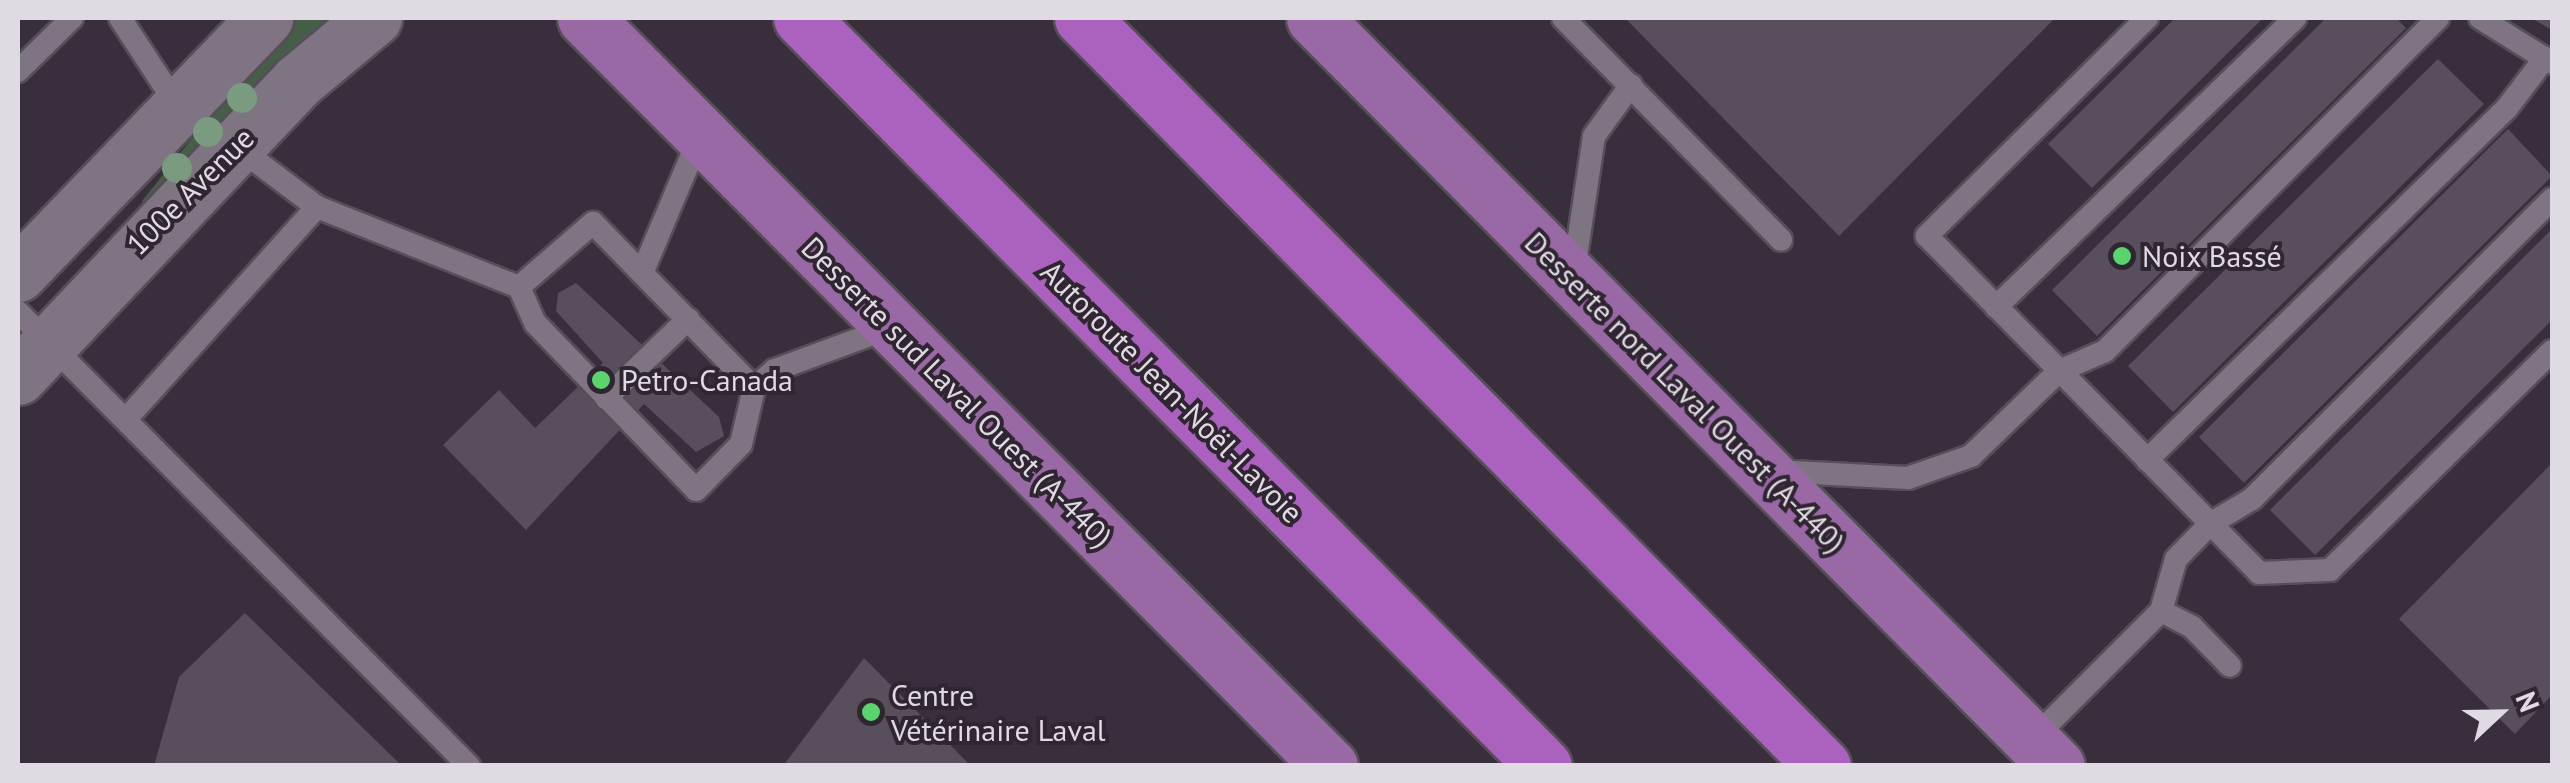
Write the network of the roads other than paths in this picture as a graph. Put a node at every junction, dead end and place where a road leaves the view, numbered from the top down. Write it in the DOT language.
graph roads {
  1 [pos="72,18"];
  2 [pos="120,18"];
  3 [pos="265,18"];
  4 [pos="374,18"];
  5 [pos="586,18"];
  6 [pos="801,18"];
  7 [pos="1082,18"];
  8 [pos="1314,18"];
  9 [pos="1563,18"];
  10 [pos="2146,18"];
  11 [pos="2295,18"];
  12 [pos="2438,18"];
  13 [pos="2480,18"];
  14 [pos="2549,60"];
  15 [pos="18,70"];
  16 [pos="1631,85"];
  17 [pos="178,108"];
  18 [pos="701,134"];
  19 [pos="234,145"];
  20 [pos="2552,200"];
  21 [pos="317,207"];
  22 [pos="1781,240"];
  23 [pos="642,273"];
  24 [pos="18,274"];
  25 [pos="1573,279"];
  26 [pos="519,287"];
  27 [pos="1996,306"];
  28 [pos="688,320"];
  29 [pos="892,327"];
  30 [pos="27,343"];
  31 [pos="2552,351"];
  32 [pos="2059,371"];
  33 [pos="754,388"];
  34 [pos="606,398"];
  35 [pos="127,418"];
  36 [pos="2147,460"];
  37 [pos="1763,470"];
  38 [pos="2210,524"];
  39 [pos="2160,611"];
  40 [pos="2230,666"];
  41 [pos="2045,753"];
  42 [pos="469,766"];
  43 [pos="1330,766"];
  44 [pos="1544,766"];
  45 [pos="1824,766"];
  1 -- 15 [label="lane"];
  2 -- 17 [label="lane"];
  3 -- 17 [label="street"];
  4 -- 19 [label="street, 100e Avenue"];
  5 -- 18 [label="main road, Desserte sud Laval Ouest (A-440)"];
  6 -- 44 [label="highway, Autoroute Jean-Noël-Lavoie"];
  7 -- 45 [label="highway"];
  8 -- 25 [label="main road, Desserte nord Laval Ouest (A-440)"];
  9 -- 16 [label="lane"];
  10 -- 27 [label="lane"];
  11 -- 27 [label="lane"];
  12 -- 32 [label="lane"];
  13 -- 14 [label="lane"];
  14 -- 36 [label="lane"];
  16 -- 22 [label="lane"];
  16 -- 25 [label="lane"];
  17 -- 24 [label="street"];
  18 -- 23 [label="lane"];
  18 -- 29 [label="main road, Desserte sud Laval Ouest (A-440)"];
  19 -- 21 [label="lane"];
  19 -- 30 [label="street, 100e Avenue"];
  20 -- 38 [label="lane"];
  21 -- 26 [label="lane"];
  21 -- 35 [label="lane"];
  23 -- 26 [label="lane"];
  23 -- 28 [label="lane"];
  25 -- 37 [label="main road, Desserte nord Laval Ouest (A-440)"];
  26 -- 34 [label="lane"];
  27 -- 32 [label="lane"];
  28 -- 33 [label="lane"];
  28 -- 34 [label="lane"];
  29 -- 33 [label="lane"];
  29 -- 43 [label="main road, Desserte sud Laval Ouest (A-440)"];
  30 -- 35 [label="lane"];
  31 -- 38 [label="lane"];
  32 -- 36 [label="lane"];
  32 -- 37 [label="lane"];
  33 -- 34 [label="lane"];
  35 -- 42 [label="lane"];
  36 -- 38 [label="lane"];
  37 -- 41 [label="main road, Desserte nord Laval Ouest (A-440)"];
  38 -- 39 [label="lane"];
  39 -- 40 [label="lane"];
  39 -- 41 [label="lane"];
}
